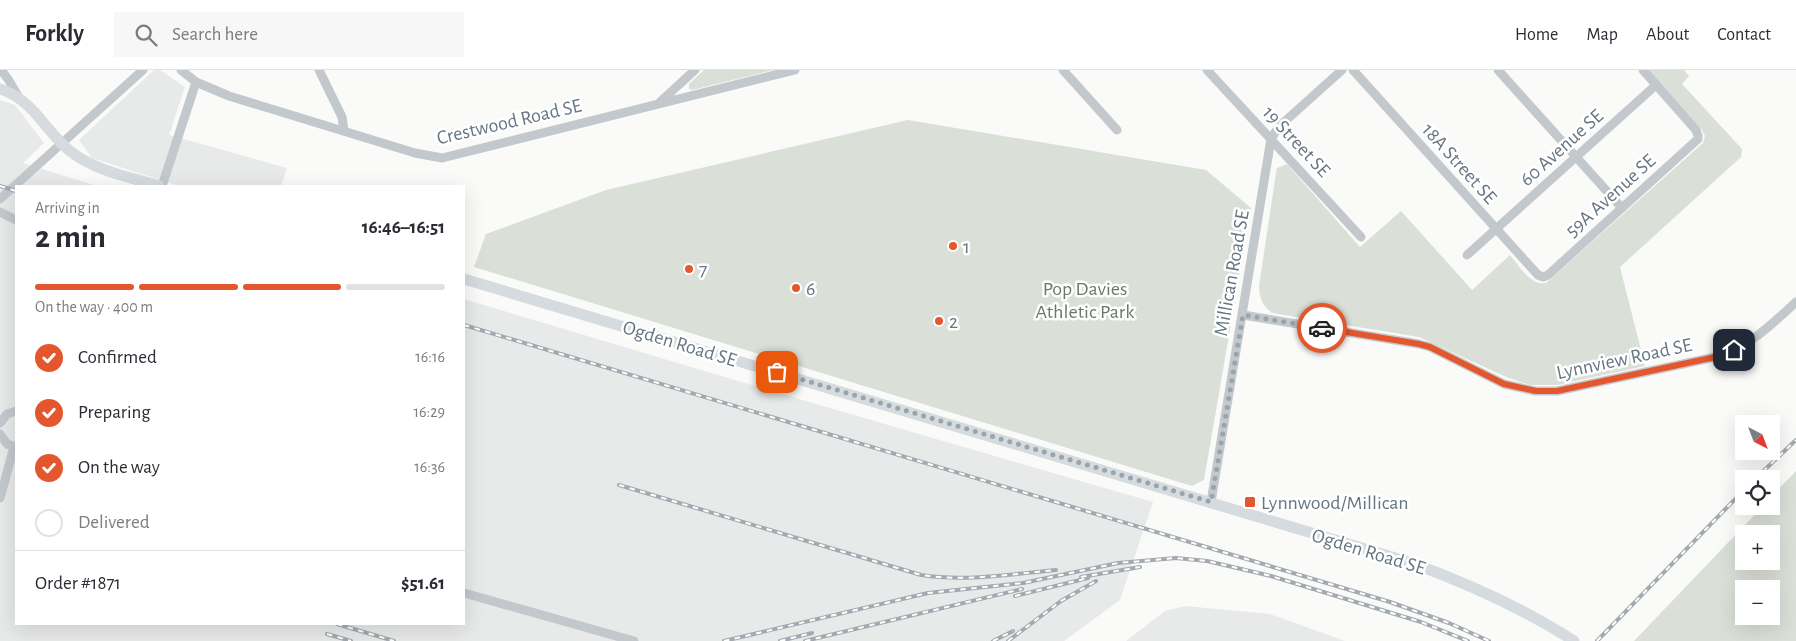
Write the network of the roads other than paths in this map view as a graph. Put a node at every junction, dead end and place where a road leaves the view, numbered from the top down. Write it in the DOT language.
graph roads {
  1 [pos="1,70"];
  2 [pos="143,70"];
  3 [pos="181,70"];
  4 [pos="319,70"];
  5 [pos="695,70"];
  6 [pos="795,70"];
  7 [pos="1063,70"];
  8 [pos="1207,70"];
  9 [pos="1342,70"];
  10 [pos="1352,70"];
  11 [pos="1498,70"];
  12 [pos="1643,70"];
  13 [pos="196,82"];
  14 [pos="1656,85"];
  15 [pos="0,89"];
  16 [pos="18,96"];
  17 [pos="658,104"];
  18 [pos="1117,130"];
  19 [pos="344,131"];
  20 [pos="1271,139"];
  21 [pos="62,143"];
  22 [pos="1576,157"];
  23 [pos="15,185"];
  24 [pos="16,185"];
  25 [pos="158,185"];
  26 [pos="161,185"];
  27 [pos="0,199"];
  28 [pos="1622,208"];
  29 [pos="0,212"];
  30 [pos="15,220"];
  31 [pos="1496,229"];
  32 [pos="1361,237"];
  33 [pos="1467,255"];
  34 [pos="1542,278"];
  35 [pos="465,279"];
  36 [pos="1796,302"];
  37 [pos="1243,315"];
  38 [pos="15,411"];
  39 [pos="0,423"];
  40 [pos="0,434"];
  41 [pos="15,447"];
  42 [pos="0,498"];
  43 [pos="1211,502"];
  44 [pos="465,592"];
  45 [pos="634,641"];
  46 [pos="1574,641"];
  1 -- 16 [label="street"];
  2 -- 21 [label="street"];
  3 -- 13 [label="street, Crestwood Road SE"];
  4 -- 19 [label="street"];
  5 -- 17 [label="street"];
  6 -- 17 [label="street, Crestwood Road SE"];
  7 -- 18 [label="street"];
  8 -- 20 [label="street, 19 Street SE"];
  9 -- 20 [label="street"];
  10 -- 31 [label="street, 18A Street SE"];
  11 -- 22 [label="street"];
  12 -- 14 [label="street"];
  13 -- 19 [label="street, Crestwood Road SE"];
  13 -- 26 [label="street"];
  14 -- 22 [label="street, 60 Avenue SE"];
  14 -- 28 [label="street, 59A Avenue SE"];
  15 -- 16 [label="street"];
  16 -- 21 [label="street"];
  17 -- 19 [label="street, Crestwood Road SE"];
  20 -- 32 [label="street, 19 Street SE"];
  20 -- 37 [label="street, Millican Road SE"];
  21 -- 24 [label="street"];
  21 -- 25 [label="street"];
  22 -- 28 [label="street"];
  22 -- 31 [label="street, 60 Avenue SE"];
  23 -- 27 [label="street"];
  28 -- 34 [label="street, 59A Avenue SE"];
  29 -- 30 [label="street"];
  31 -- 33 [label="street, 60 Avenue SE"];
  31 -- 34 [label="street, 18A Street SE"];
  35 -- 43 [label="street, Ogden Road SE"];
  36 -- 37 [label="street, Lynnview Road SE"];
  37 -- 43 [label="street, Millican Road SE"];
  38 -- 39 [label="street"];
  40 -- 41 [label="street"];
  41 -- 42 [label="street"];
  43 -- 46 [label="street, Ogden Road SE"];
  44 -- 45 [label="street"];
}
